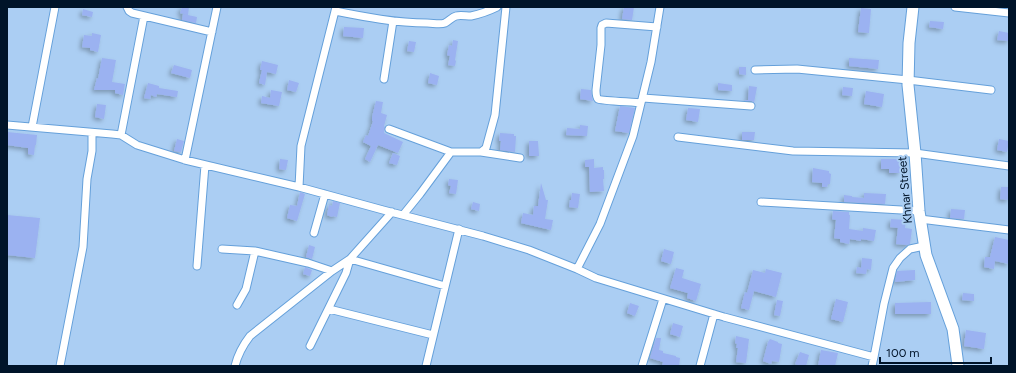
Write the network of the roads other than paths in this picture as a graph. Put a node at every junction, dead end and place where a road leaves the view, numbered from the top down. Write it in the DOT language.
graph roads {
  1 [pos="55,7"];
  2 [pos="127,7"];
  3 [pos="217,7"];
  4 [pos="497,7"];
  5 [pos="506,7"];
  6 [pos="660,7"];
  7 [pos="914,7"];
  8 [pos="956,7"];
  9 [pos="335,9"];
  10 [pos="1009,14"];
  11 [pos="144,16"];
  12 [pos="393,21"];
  13 [pos="657,27"];
  14 [pos="212,32"];
  15 [pos="755,70"];
  16 [pos="384,79"];
  17 [pos="908,80"];
  18 [pos="991,90"];
  19 [pos="642,100"];
  20 [pos="751,106"];
  21 [pos="7,125"];
  22 [pos="32,127"];
  23 [pos="389,128"];
  24 [pos="92,133"];
  25 [pos="121,135"];
  26 [pos="678,137"];
  27 [pos="451,152"];
  28 [pos="481,152"];
  29 [pos="915,153"];
  30 [pos="520,158"];
  31 [pos="185,160"];
  32 [pos="205,165"];
  33 [pos="1009,166"];
  34 [pos="299,187"];
  35 [pos="325,194"];
  36 [pos="761,202"];
  37 [pos="392,212"];
  38 [pos="403,215"];
  39 [pos="919,215"];
  40 [pos="459,229"];
  41 [pos="1009,230"];
  42 [pos="314,233"];
  43 [pos="924,246"];
  44 [pos="222,249"];
  45 [pos="255,252"];
  46 [pos="350,259"];
  47 [pos="197,266"];
  48 [pos="578,269"];
  49 [pos="332,271"];
  50 [pos="445,286"];
  51 [pos="663,299"];
  52 [pos="237,305"];
  53 [pos="329,309"];
  54 [pos="714,314"];
  55 [pos="433,335"];
  56 [pos="310,346"];
  57 [pos="874,358"];
  58 [pos="60,366"];
  59 [pos="235,366"];
  60 [pos="426,366"];
  61 [pos="642,366"];
  62 [pos="700,366"];
  63 [pos="872,366"];
  64 [pos="958,366"];
  1 -- 22 [label="street"];
  2 -- 11 [label="street"];
  3 -- 14 [label="street"];
  4 -- 12 [label="street"];
  5 -- 28 [label="street"];
  6 -- 13 [label="street"];
  7 -- 17 [label="street, Khnar Street"];
  8 -- 10 [label="street"];
  9 -- 12 [label="street"];
  9 -- 34 [label="street"];
  11 -- 14 [label="street"];
  11 -- 25 [label="street"];
  12 -- 16 [label="street"];
  13 -- 19 [label="street"];
  13 -- 19 [label="street"];
  14 -- 31 [label="street"];
  15 -- 17 [label="street"];
  17 -- 18 [label="street"];
  17 -- 29 [label="street, Khnar Street"];
  19 -- 20 [label="street"];
  19 -- 48 [label="street"];
  21 -- 22 [label="street"];
  22 -- 24 [label="street"];
  23 -- 27 [label="street"];
  24 -- 25 [label="street"];
  24 -- 58 [label="street"];
  25 -- 31 [label="street"];
  26 -- 29 [label="street"];
  27 -- 28 [label="street"];
  27 -- 38 [label="street"];
  28 -- 30 [label="street"];
  29 -- 33 [label="street"];
  29 -- 39 [label="street, Khnar Street"];
  31 -- 32 [label="street"];
  32 -- 34 [label="street"];
  32 -- 47 [label="street"];
  34 -- 35 [label="street"];
  35 -- 37 [label="street"];
  35 -- 42 [label="street"];
  36 -- 39 [label="street"];
  37 -- 38 [label="street"];
  37 -- 46 [label="street"];
  38 -- 40 [label="street"];
  39 -- 41 [label="street"];
  39 -- 43 [label="street, Khnar Street"];
  40 -- 48 [label="street"];
  40 -- 50 [label="street"];
  43 -- 57 [label="street"];
  43 -- 64 [label="street, Khnar Street"];
  44 -- 45 [label="street"];
  45 -- 49 [label="street"];
  45 -- 52 [label="street"];
  46 -- 49 [label="street"];
  46 -- 50 [label="street"];
  46 -- 53 [label="street"];
  48 -- 51 [label="street"];
  49 -- 59 [label="street"];
  50 -- 55 [label="street"];
  51 -- 54 [label="street"];
  51 -- 61 [label="street"];
  53 -- 55 [label="street"];
  53 -- 56 [label="street"];
  54 -- 57 [label="street"];
  54 -- 62 [label="street"];
  55 -- 60 [label="street"];
  57 -- 63 [label="street"];
}
